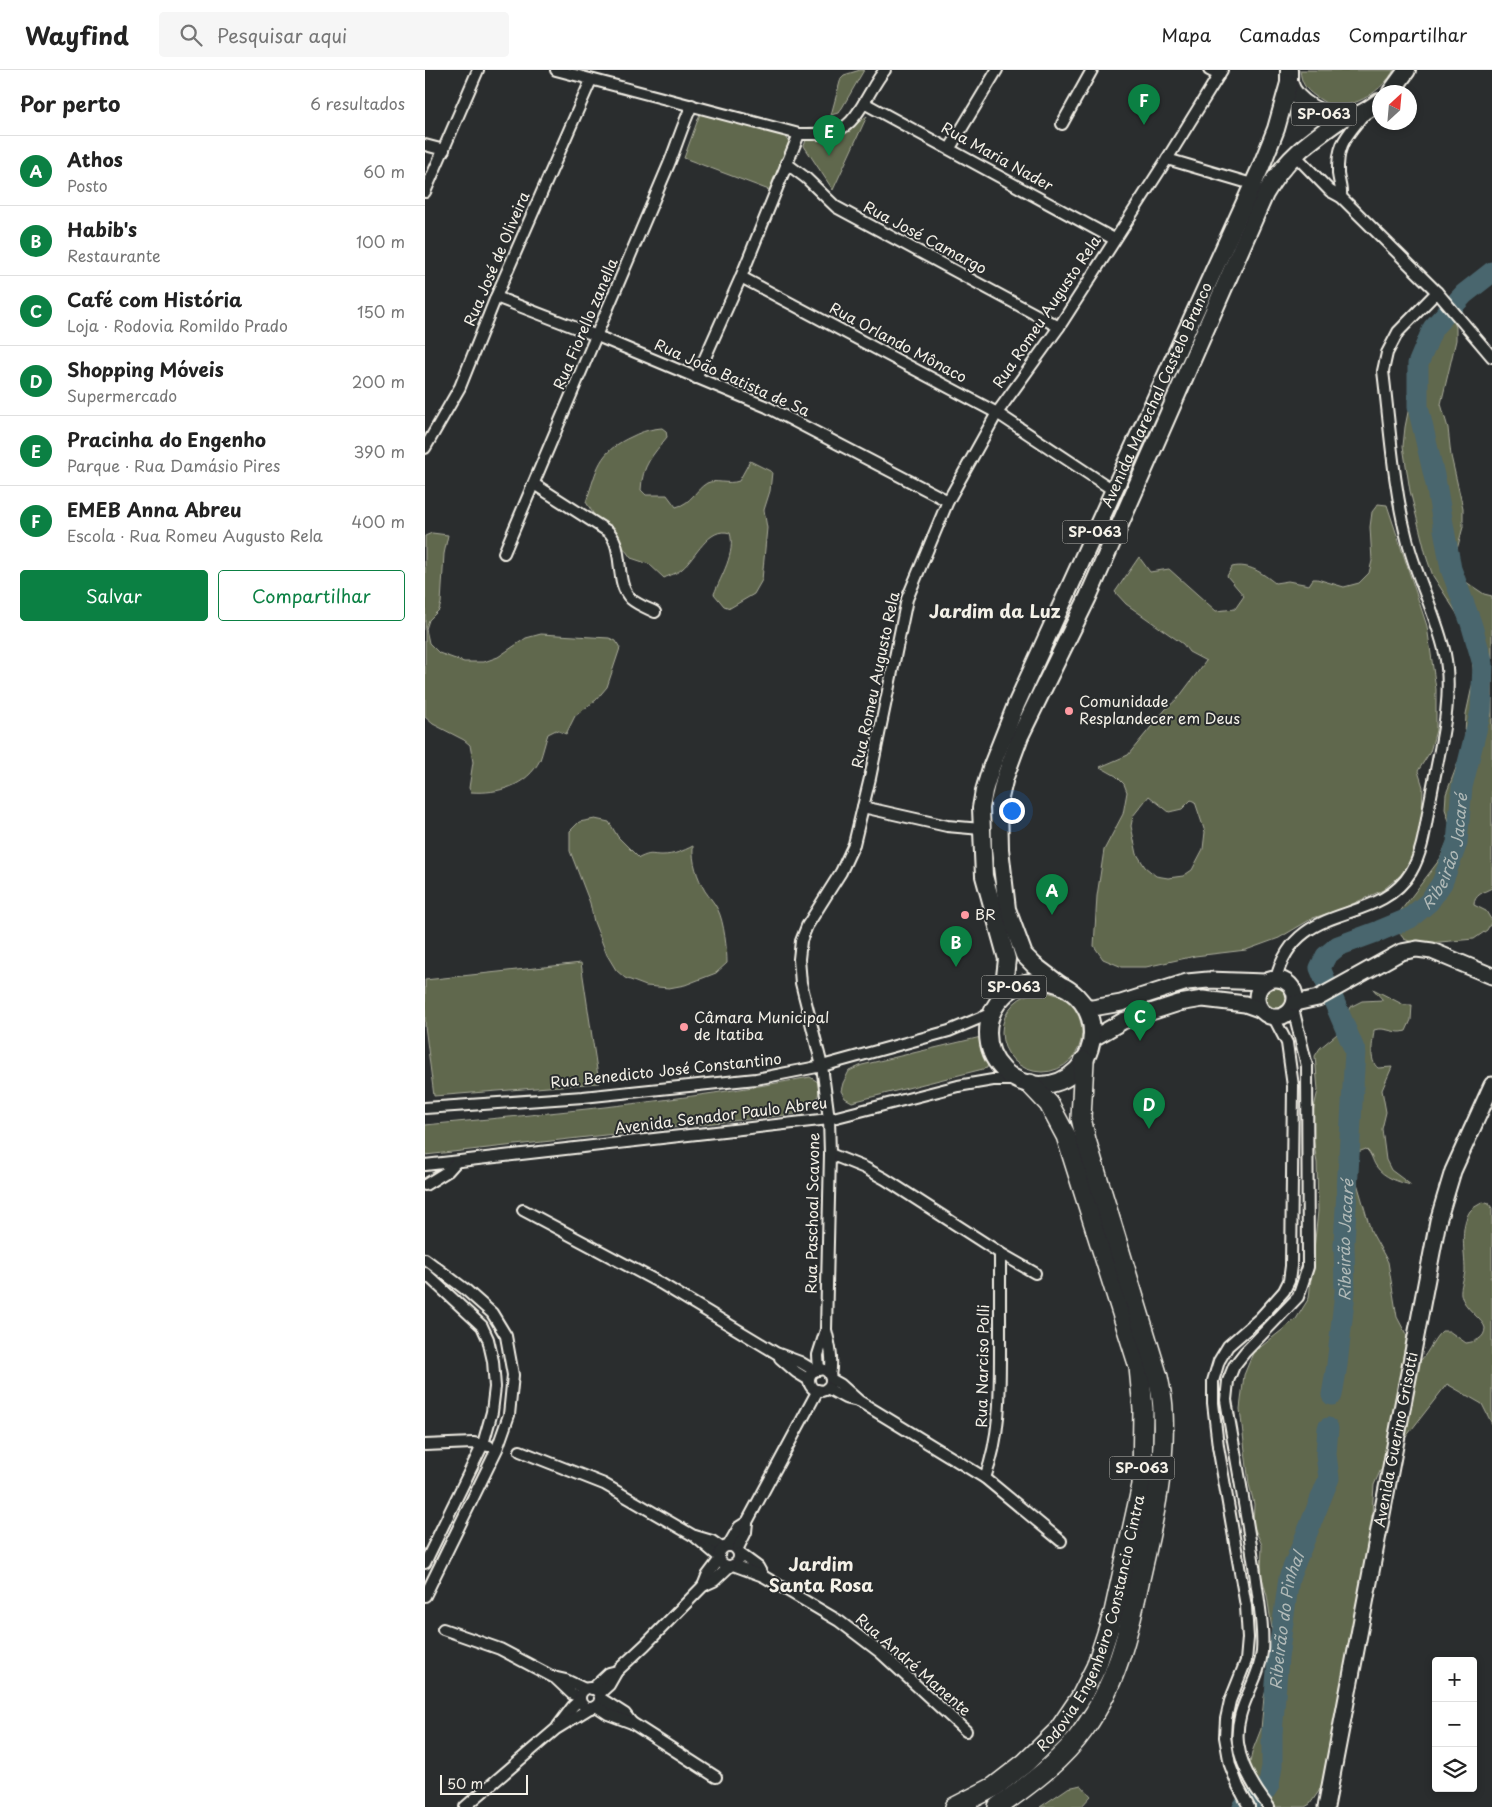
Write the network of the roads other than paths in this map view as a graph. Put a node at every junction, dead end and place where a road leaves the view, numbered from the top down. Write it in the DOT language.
graph roads {
  1 [pos="478,70"];
  2 [pos="556,70"];
  3 [pos="885,70"];
  4 [pos="997,70"];
  5 [pos="1092,70"];
  6 [pos="1209,70"];
  7 [pos="1407,70"];
  8 [pos="1220,73"];
  9 [pos="1289,76"];
  10 [pos="591,80"];
  11 [pos="1396,85"];
  12 [pos="864,103"];
  13 [pos="692,105"];
  14 [pos="1372,107"];
  15 [pos="1372,108"];
  16 [pos="1344,117"];
  17 [pos="1062,124"];
  18 [pos="799,134"];
  19 [pos="425,145"];
  20 [pos="950,148"];
  21 [pos="444,150"];
  22 [pos="1294,154"];
  23 [pos="1167,159"];
  24 [pos="786,163"];
  25 [pos="1252,184"];
  26 [pos="425,192"];
  27 [pos="1341,197"];
  28 [pos="1115,239"];
  29 [pos="741,277"];
  30 [pos="1437,292"];
  31 [pos="496,296"];
  32 [pos="1059,327"];
  33 [pos="597,336"];
  34 [pos="1492,357"];
  35 [pos="696,378"];
  36 [pos="997,413"];
  37 [pos="425,448"];
  38 [pos="534,484"];
  39 [pos="1113,490"];
  40 [pos="948,501"];
  41 [pos="504,553"];
  42 [pos="655,612"];
  43 [pos="863,807"];
  44 [pos="981,829"];
  45 [pos="1492,976"];
  46 [pos="1270,981"];
  47 [pos="1059,984"];
  48 [pos="1003,995"];
  49 [pos="1294,1005"];
  50 [pos="1087,1009"];
  51 [pos="1259,1009"];
  52 [pos="992,1013"];
  53 [pos="1274,1018"];
  54 [pos="1092,1039"];
  55 [pos="1085,1061"];
  56 [pos="822,1066"];
  57 [pos="1024,1082"];
  58 [pos="1492,1085"];
  59 [pos="425,1108"];
  60 [pos="829,1119"];
  61 [pos="830,1154"];
  62 [pos="456,1162"];
  63 [pos="425,1165"];
  64 [pos="425,1185"];
  65 [pos="523,1210"];
  66 [pos="1000,1253"];
  67 [pos="425,1259"];
  68 [pos="425,1273"];
  69 [pos="1035,1273"];
  70 [pos="826,1330"];
  71 [pos="814,1373"];
  72 [pos="826,1383"];
  73 [pos="483,1444"];
  74 [pos="425,1445"];
  75 [pos="497,1449"];
  76 [pos="520,1450"];
  77 [pos="985,1478"];
  78 [pos="1061,1541"];
  79 [pos="727,1552"];
  80 [pos="425,1563"];
  81 [pos="732,1566"];
  82 [pos="763,1576"];
  83 [pos="703,1586"];
  84 [pos="425,1596"];
  85 [pos="443,1629"];
  86 [pos="590,1698"];
  87 [pos="967,1731"];
  88 [pos="717,1776"];
  89 [pos="1266,1804"];
  90 [pos="1321,1805"];
  91 [pos="465,1807"];
  92 [pos="955,1807"];
  93 [pos="998,1807"];
  94 [pos="1249,1807"];
  1 -- 21 [label="street"];
  2 -- 10 [label="street"];
  3 -- 12 [label="street"];
  4 -- 20 [label="street"];
  5 -- 17 [label="street"];
  6 -- 8 [label="street"];
  7 -- 11 [label="main road"];
  8 -- 23 [label="street, Rua Romeu Augusto Rela"];
  9 -- 16 [label="main road, SP-063"];
  9 -- 25 [label="main road, Avenida Marechal Castelo Branco / SP-063"];
  10 -- 13 [label="street"];
  10 -- 31 [label="street, Rua José de Oliveira"];
  12 -- 18 [label="street"];
  12 -- 20 [label="street, Rua Maria Nader"];
  13 -- 18 [label="street"];
  13 -- 33 [label="street, Rua Fiorello zanella"];
  14 -- 16 [label="main road, SP-063"];
  15 -- 27 [label="street"];
  16 -- 22 [label="main road, Avenida Marechal Castelo Branco / SP-063"];
  18 -- 24 [label="street"];
  19 -- 21 [label="street"];
  20 -- 28 [label="street, Rua Maria Nader"];
  21 -- 26 [label="street"];
  22 -- 27 [label="street"];
  22 -- 47 [label="main road, Avenida Marechal Castelo Branco / SP-063"];
  23 -- 25 [label="street"];
  23 -- 28 [label="street, Rua Romeu Augusto Rela"];
  24 -- 29 [label="street"];
  24 -- 32 [label="street, Rua José Camargo"];
  25 -- 39 [label="main road, Avenida Marechal Castelo Branco / SP-063"];
  27 -- 30 [label="street"];
  28 -- 32 [label="street, Rua Romeu Augusto Rela"];
  29 -- 35 [label="street"];
  29 -- 36 [label="street, Rua Orlando Mônaco"];
  30 -- 34 [label="street"];
  30 -- 46 [label="street"];
  31 -- 33 [label="street, Rua João Batista de Sa"];
  31 -- 37 [label="street, Rua José de Oliveira"];
  32 -- 36 [label="street, Rua Romeu Augusto Rela"];
  33 -- 35 [label="street, Rua João Batista de Sa"];
  33 -- 38 [label="street, Rua Fiorello zanella"];
  35 -- 40 [label="street, Rua João Batista de Sa"];
  36 -- 39 [label="street, Rua Orlando Mônaco"];
  36 -- 40 [label="street, Rua Romeu Augusto Rela"];
  38 -- 41 [label="street, Rua Fiorello zanella"];
  38 -- 42 [label="street"];
  39 -- 44 [label="main road, Avenida Marechal Castelo Branco / SP-063"];
  40 -- 43 [label="street, Rua Romeu Augusto Rela"];
  43 -- 44 [label="street"];
  43 -- 56 [label="street, Rua Romeu Augusto Rela"];
  44 -- 48 [label="main road, Avenida Marechal Castelo Branco / SP-063"];
  45 -- 49 [label="main road"];
  46 -- 49 [label="main road"];
  46 -- 50 [label="main road"];
  46 -- 51 [label="main road"];
  47 -- 48 [label="main road, SP-063"];
  47 -- 50 [label="main road, SP-063"];
  48 -- 52 [label="main road, SP-063"];
  49 -- 53 [label="main road"];
  49 -- 89 [label="street"];
  50 -- 54 [label="main road, SP-063"];
  51 -- 53 [label="main road"];
  51 -- 54 [label="main road"];
  52 -- 56 [label="street, Rua Benedicto José Constantino"];
  52 -- 57 [label="main road, SP-063"];
  53 -- 94 [label="street"];
  54 -- 55 [label="main road, SP-063"];
  55 -- 57 [label="main road"];
  55 -- 93 [label="highway, Rodovia Engenheiro Constancio Cintra / SP-063"];
  56 -- 59 [label="street, Rua Benedicto José Constantino"];
  56 -- 60 [label="street, Rua Paschoal Scavone"];
  57 -- 60 [label="street, Avenida Senador Paulo Abreu"];
  57 -- 92 [label="highway, Rodovia Engenheiro Constancio Cintra / SP-063"];
  58 -- 90 [label="main road, Avenida Guerino Grisotti"];
  60 -- 61 [label="street, Rua Paschoal Scavone"];
  60 -- 62 [label="street, Avenida Senador Paulo Abreu"];
  61 -- 66 [label="street"];
  61 -- 70 [label="street, Rua Paschoal Scavone"];
  62 -- 63 [label="street, Avenida Senador Paulo Abreu"];
  62 -- 64 [label="street"];
  65 -- 71 [label="street"];
  66 -- 69 [label="street"];
  66 -- 77 [label="street, Rua Narciso Polli"];
  67 -- 75 [label="street"];
  68 -- 73 [label="street"];
  70 -- 71 [label="street, Rua Paschoal Scavone"];
  70 -- 72 [label="street, Rua Paschoal Scavone"];
  71 -- 72 [label="street"];
  71 -- 72 [label="street"];
  72 -- 77 [label="street"];
  72 -- 79 [label="street, Rua Paschoal Scavone"];
  73 -- 74 [label="street"];
  73 -- 75 [label="street"];
  73 -- 80 [label="street"];
  75 -- 84 [label="street"];
  76 -- 79 [label="street, Rua André Manente"];
  77 -- 78 [label="street"];
  79 -- 81 [label="street"];
  79 -- 81 [label="street, Rua André Manente"];
  79 -- 82 [label="street, Rua André Manente"];
  79 -- 83 [label="street, Rua Paschoal Scavone"];
  81 -- 82 [label="street, Rua André Manente"];
  81 -- 83 [label="street, Rua Paschoal Scavone"];
  82 -- 87 [label="street, Rua André Manente"];
  83 -- 86 [label="street, Rua Paschoal Scavone"];
  85 -- 86 [label="street"];
  86 -- 88 [label="street"];
  86 -- 91 [label="street, Rua Paschoal Scavone"];
}
